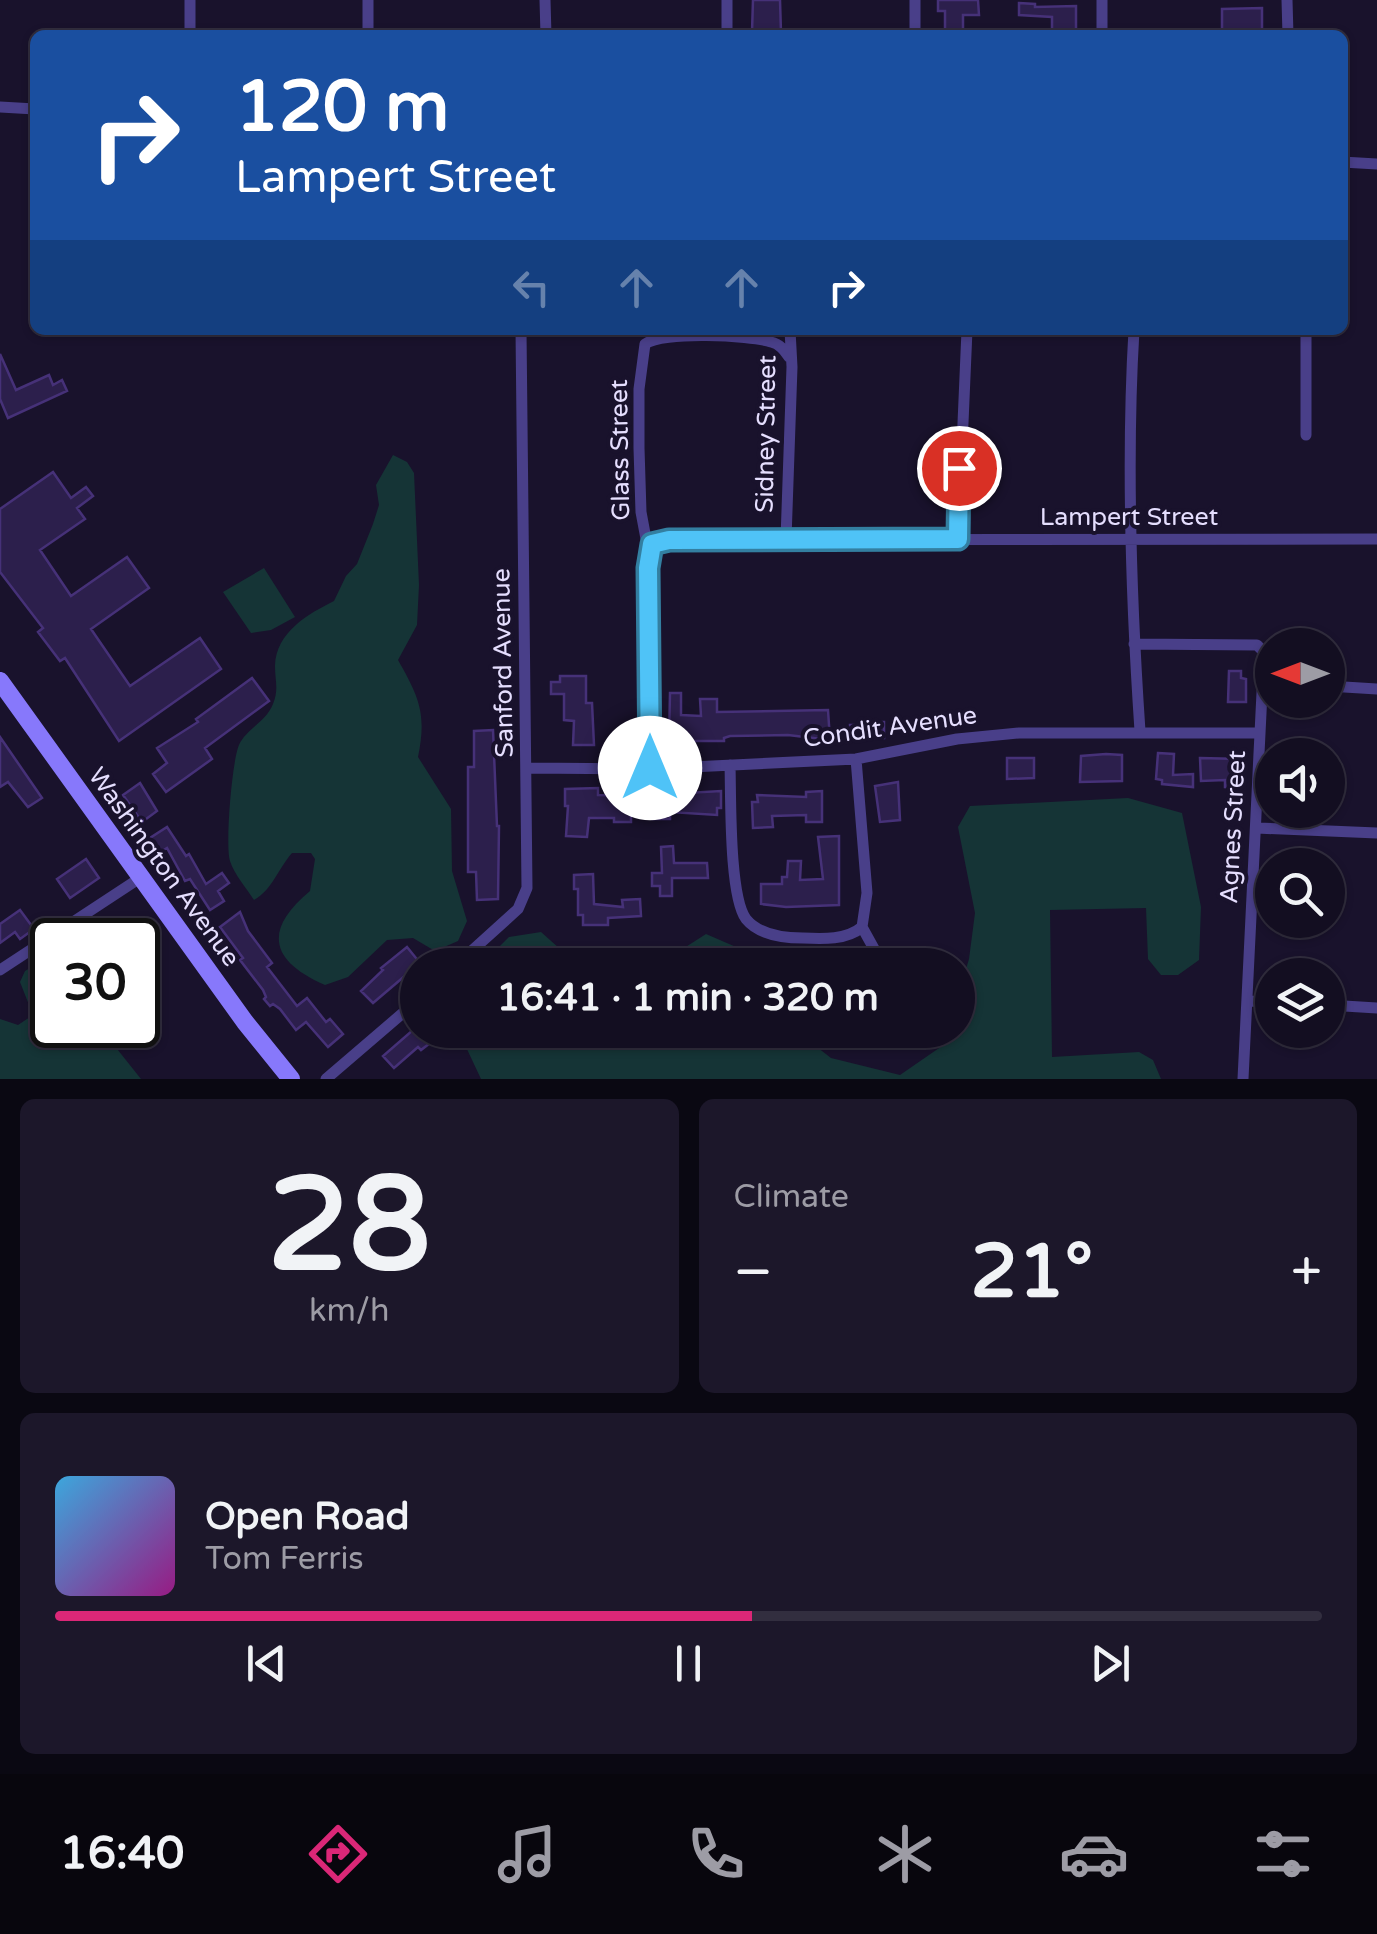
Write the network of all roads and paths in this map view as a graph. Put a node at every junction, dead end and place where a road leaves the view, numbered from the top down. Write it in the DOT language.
graph roads {
  1 [pos="190,0"];
  2 [pos="368,0"];
  3 [pos="545,0"];
  4 [pos="726,0"];
  5 [pos="915,0"];
  6 [pos="1102,0"];
  7 [pos="1288,0"];
  8 [pos="190,30"];
  9 [pos="368,30"];
  10 [pos="546,30"];
  11 [pos="727,30"];
  12 [pos="915,30"];
  13 [pos="1102,30"];
  14 [pos="1288,30"];
  15 [pos="0,107"];
  16 [pos="30,109"];
  17 [pos="1348,162"];
  18 [pos="1377,164"];
  19 [pos="521,335"];
  20 [pos="790,335"];
  21 [pos="966,335"];
  22 [pos="1134,335"];
  23 [pos="1306,335"];
  24 [pos="789,357"];
  25 [pos="1306,435"];
  26 [pos="786,539"];
  27 [pos="958,539"];
  28 [pos="1377,539"];
  29 [pos="1132,540"];
  30 [pos="648,553"];
  31 [pos="1134,644"];
  32 [pos="1255,645"];
  33 [pos="0,681"];
  34 [pos="1345,687"];
  35 [pos="1377,689"];
  36 [pos="1262,718"];
  37 [pos="1140,731"];
  38 [pos="1260,733"];
  39 [pos="1260,738"];
  40 [pos="856,759"];
  41 [pos="730,765"];
  42 [pos="527,768"];
  43 [pos="650,768"];
  44 [pos="1256,828"];
  45 [pos="1377,833"];
  46 [pos="140,878"];
  47 [pos="862,927"];
  48 [pos="475,948"];
  49 [pos="874,948"];
  50 [pos="0,970"];
  51 [pos="1247,1001"];
  52 [pos="1255,1001"];
  53 [pos="1345,1007"];
  54 [pos="1377,1008"];
  55 [pos="400,1015"];
  56 [pos="291,1079"];
  57 [pos="326,1079"];
  58 [pos="1243,1079"];
  1 -- 8 [label="street"];
  2 -- 9 [label="street"];
  3 -- 10 [label="street"];
  4 -- 11 [label="street"];
  5 -- 12 [label="street"];
  6 -- 13 [label="street"];
  7 -- 14 [label="street"];
  15 -- 16 [label="street"];
  17 -- 18 [label="street"];
  19 -- 42 [label="street, Sanford Avenue"];
  20 -- 24 [label="street, Sidney Street"];
  21 -- 27 [label="street"];
  22 -- 29 [label="street"];
  23 -- 25 [label="street"];
  24 -- 26 [label="street, Sidney Street"];
  24 -- 30 [label="street, Glass Street"];
  26 -- 27 [label="street, Lampert Street"];
  26 -- 30 [label="street, Lampert Street"];
  27 -- 29 [label="street, Lampert Street"];
  28 -- 29 [label="street, Lampert Street"];
  29 -- 31 [label="street"];
  30 -- 43 [label="street, Glass Street"];
  31 -- 32 [label="street, Agnes Street"];
  31 -- 37 [label="street"];
  33 -- 46 [label="main road, Washington Avenue"];
  34 -- 35 [label="street"];
  36 -- 38 [label="street, Agnes Street"];
  37 -- 38 [label="street, Condit Avenue"];
  37 -- 40 [label="street, Condit Avenue"];
  38 -- 39 [label="street, Agnes Street"];
  40 -- 41 [label="street, Condit Avenue"];
  40 -- 47 [label="street"];
  41 -- 43 [label="street, Condit Avenue"];
  41 -- 47 [label="street"];
  42 -- 43 [label="street, Condit Avenue"];
  42 -- 48 [label="street, Sanford Avenue"];
  44 -- 45 [label="street"];
  44 -- 51 [label="street, Agnes Street"];
  46 -- 50 [label="street"];
  46 -- 56 [label="main road, Washington Avenue"];
  47 -- 49 [label="street"];
  51 -- 52 [label="street"];
  51 -- 58 [label="street, Agnes Street"];
  53 -- 54 [label="street"];
  55 -- 57 [label="street"];
}
